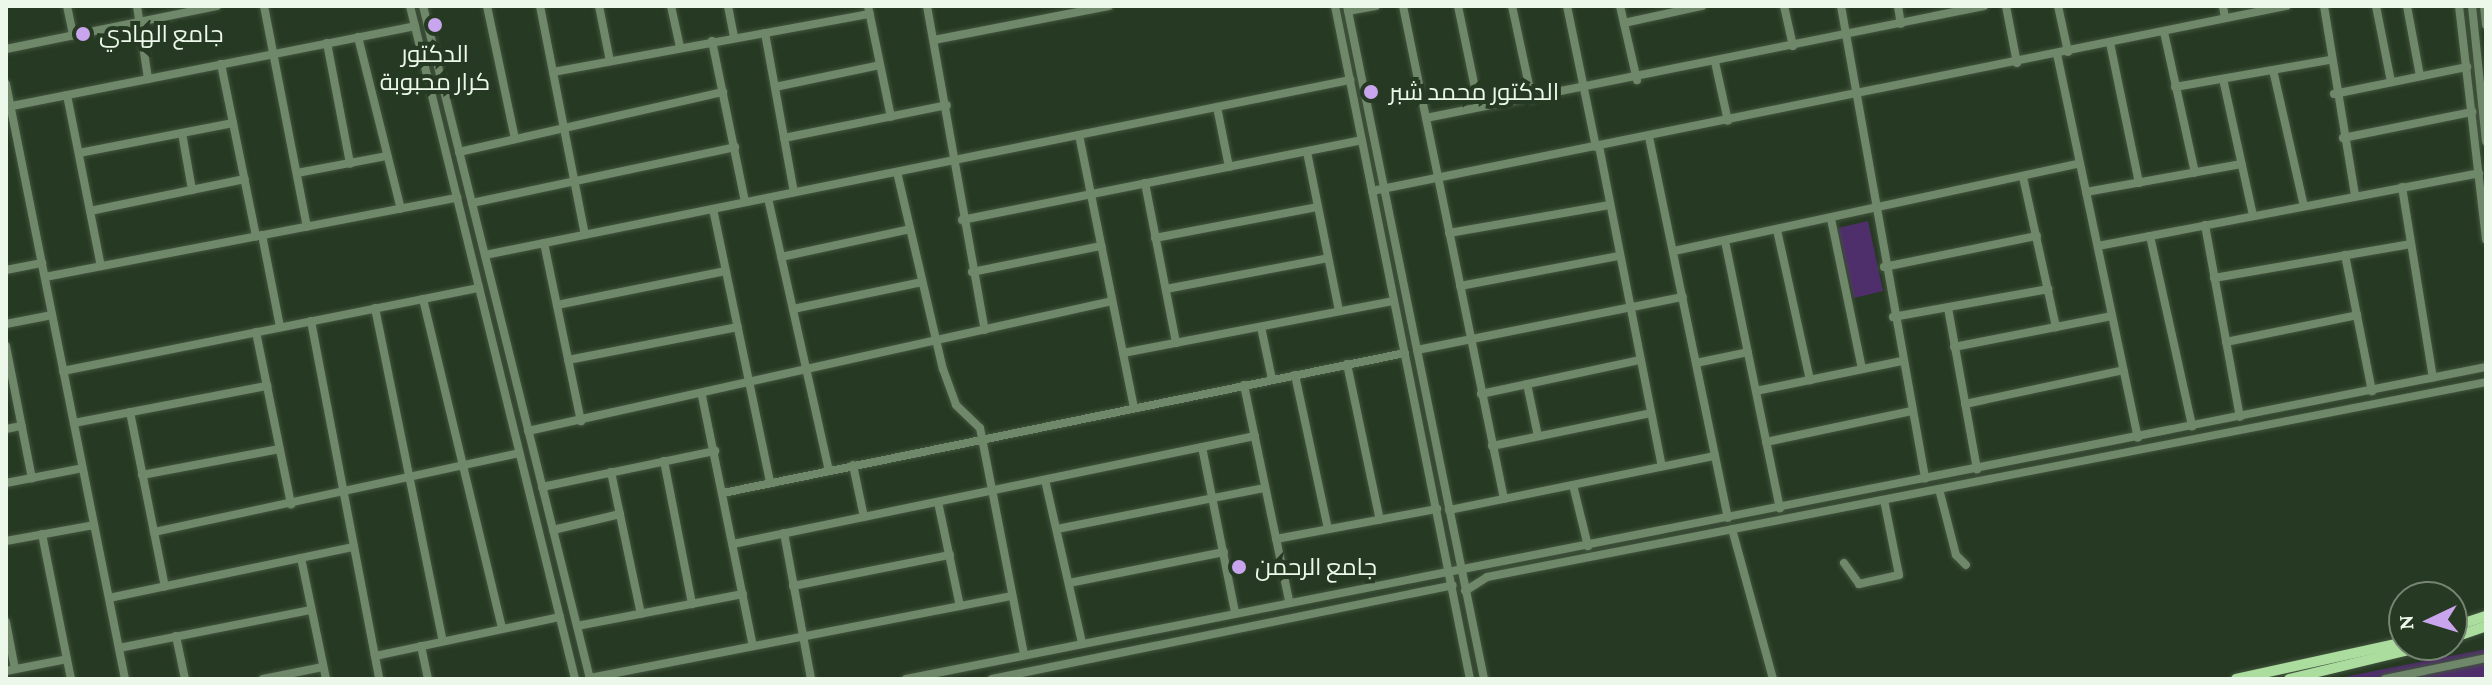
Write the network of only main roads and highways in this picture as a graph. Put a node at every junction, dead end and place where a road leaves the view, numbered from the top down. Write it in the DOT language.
graph roads {
  1 [pos="2388,646"];
  2 [pos="2388,655"];
  3 [pos="2236,679"];
  4 [pos="2289,679"];
  1 -- 3 [label="main road"];
  2 -- 4 [label="main road"];
}
